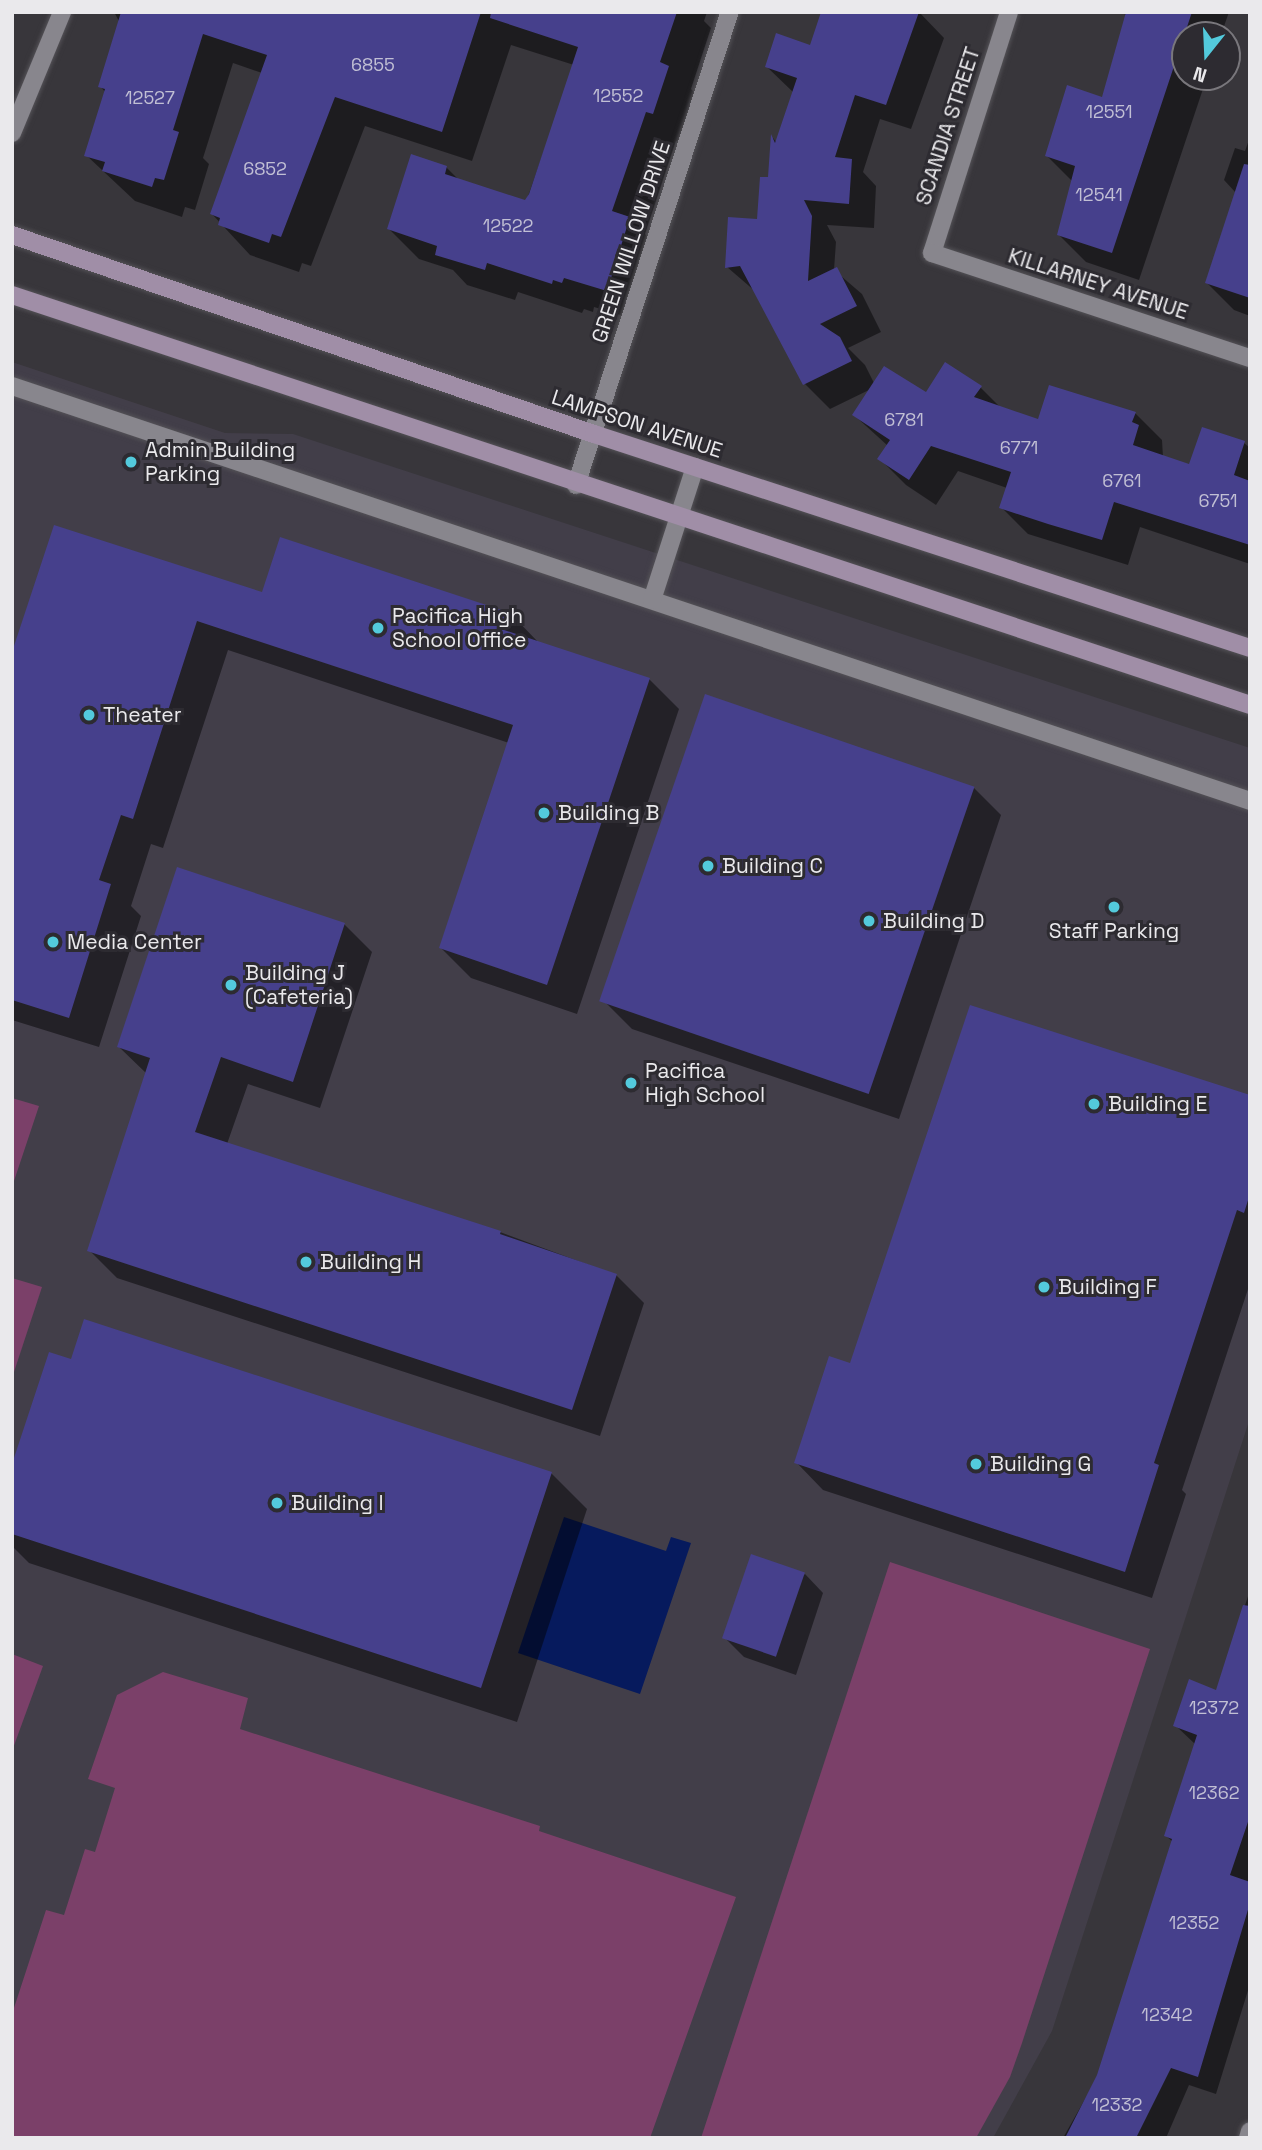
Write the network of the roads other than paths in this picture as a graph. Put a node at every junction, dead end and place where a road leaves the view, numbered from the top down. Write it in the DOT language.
graph roads {
  1 [pos="62,12"];
  2 [pos="730,12"];
  3 [pos="1009,12"];
  4 [pos="12,133"];
  5 [pos="12,235"];
  6 [pos="932,253"];
  7 [pos="12,295"];
  8 [pos="1250,358"];
  9 [pos="12,386"];
  10 [pos="594,434"];
  11 [pos="695,467"];
  12 [pos="576,485"];
  13 [pos="678,519"];
  14 [pos="652,600"];
  15 [pos="1250,648"];
  16 [pos="1250,705"];
  17 [pos="1250,801"];
  18 [pos="1250,2131"];
  19 [pos="1248,2138"];
  1 -- 4 [label="street"];
  2 -- 10 [label="street, GREEN WILLOW DRIVE"];
  3 -- 6 [label="street, SCANDIA STREET"];
  5 -- 10 [label="main road, LAMPSON AVENUE"];
  6 -- 8 [label="street, KILLARNEY AVENUE"];
  7 -- 12 [label="main road"];
  9 -- 14 [label="street"];
  10 -- 11 [label="main road, LAMPSON AVENUE"];
  10 -- 12 [label="street, GREEN WILLOW DRIVE"];
  11 -- 13 [label="street"];
  11 -- 15 [label="main road, LAMPSON AVENUE"];
  12 -- 13 [label="main road"];
  13 -- 14 [label="street"];
  13 -- 16 [label="main road"];
  14 -- 17 [label="street"];
  18 -- 19 [label="street"];
}
